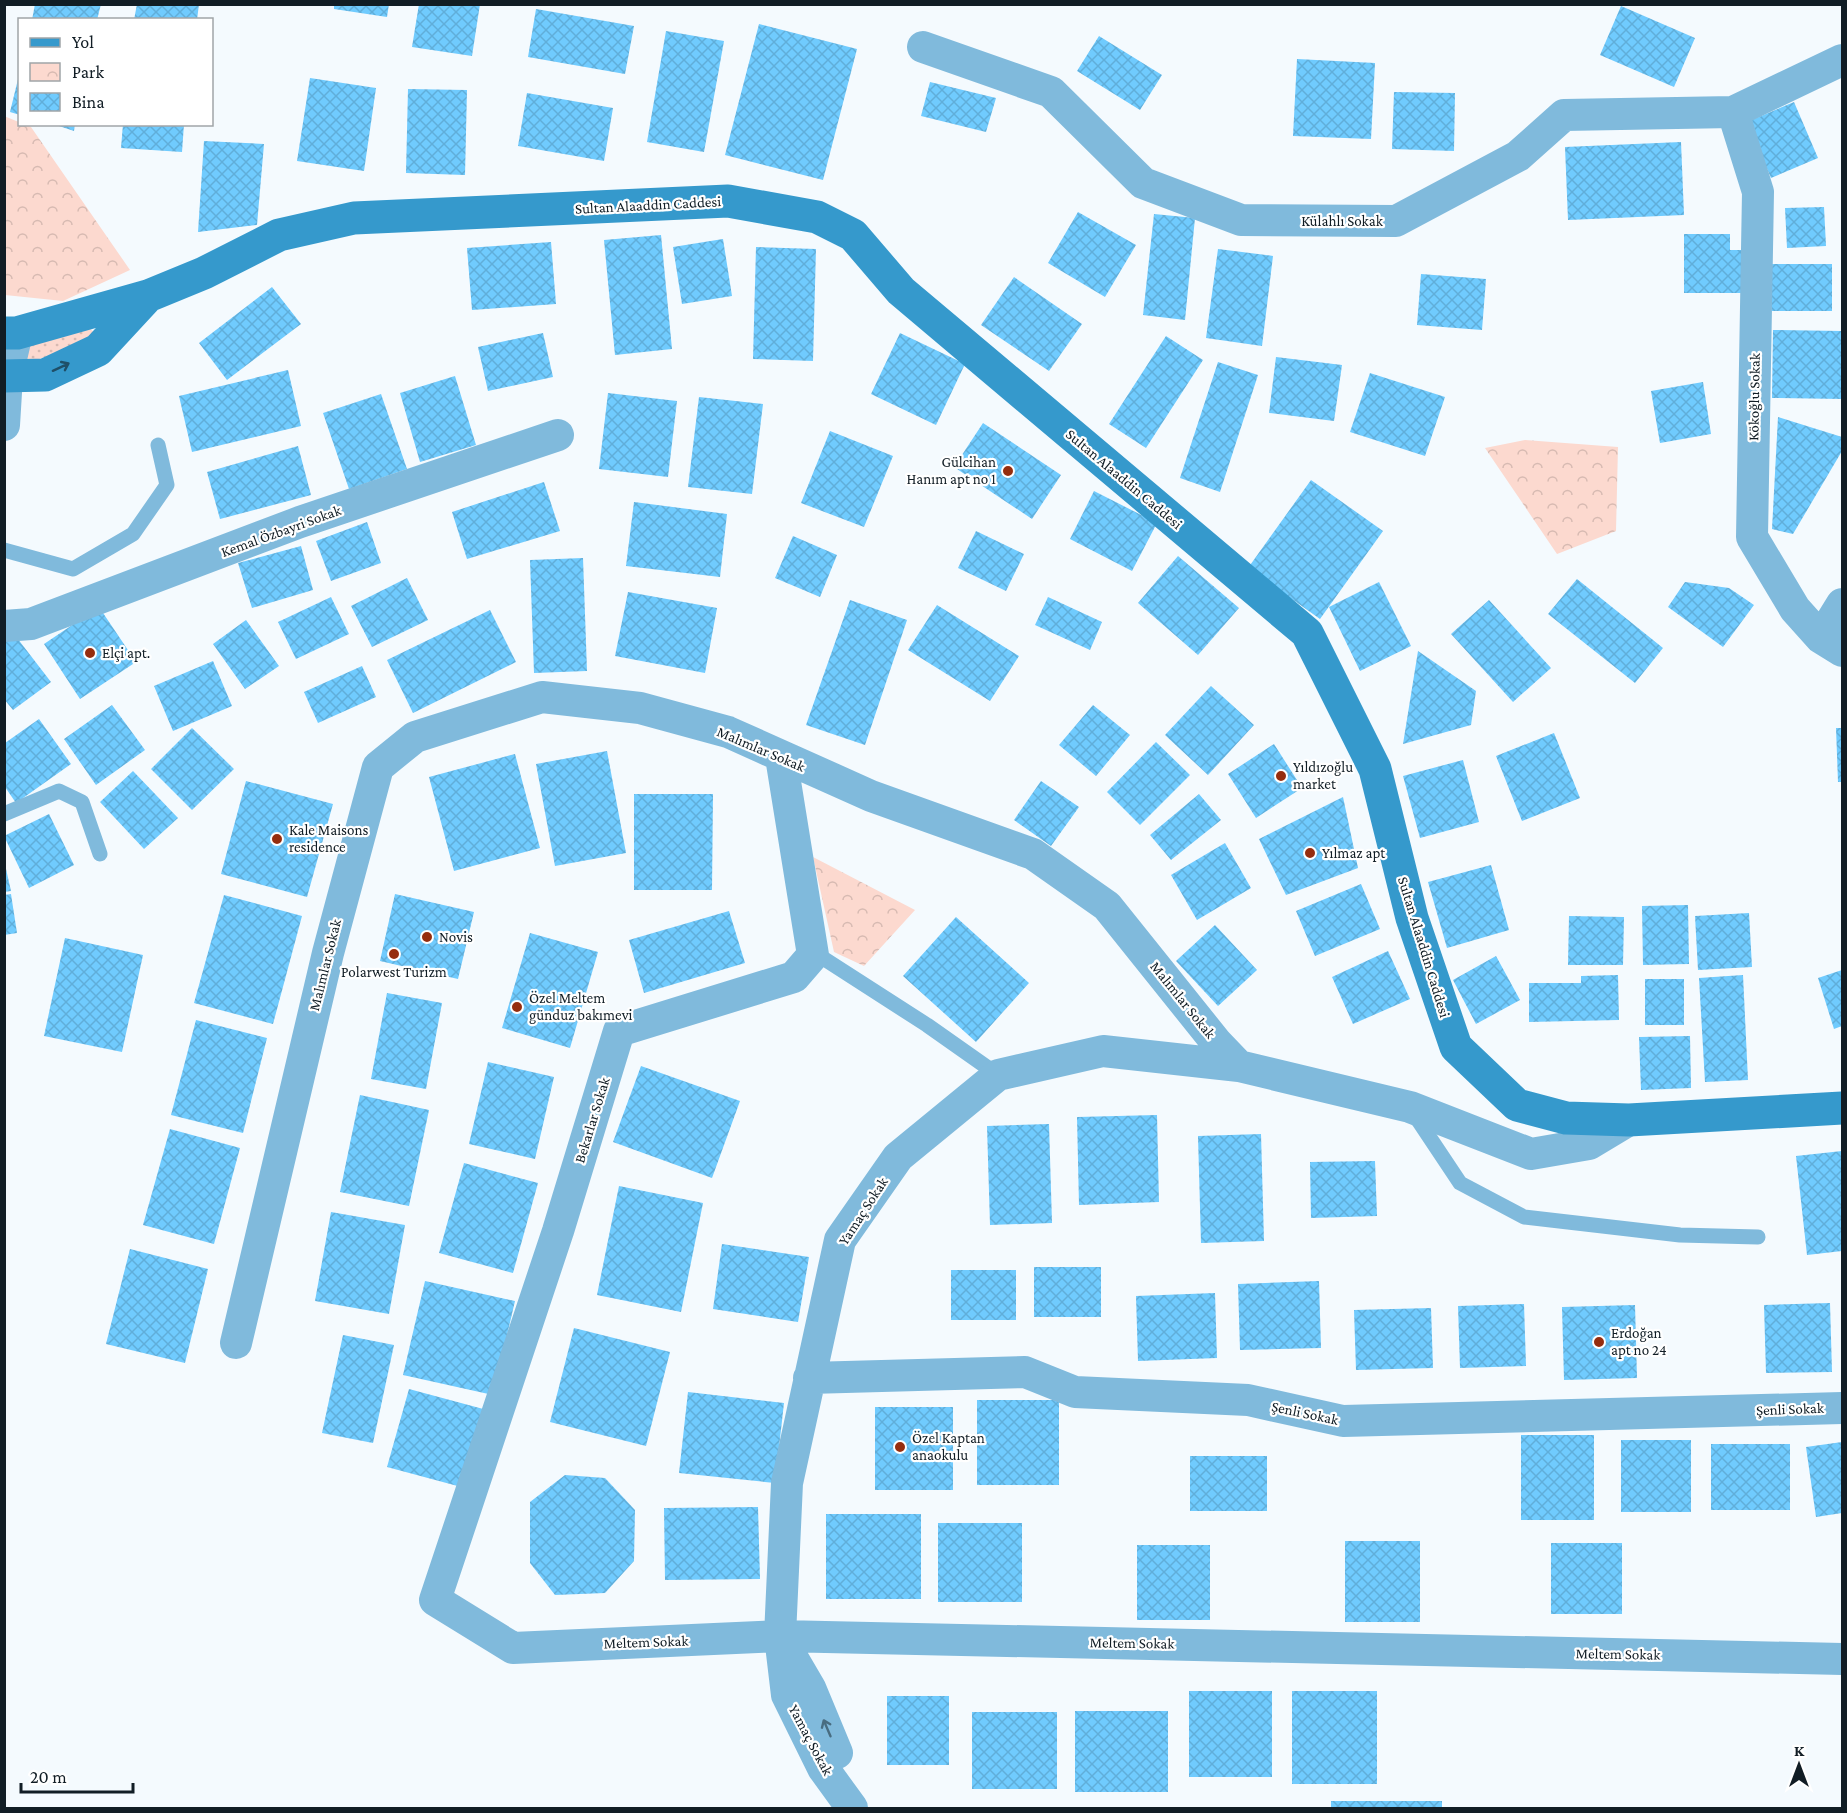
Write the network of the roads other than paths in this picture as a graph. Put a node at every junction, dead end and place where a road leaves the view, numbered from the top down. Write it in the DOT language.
graph roads {
  1 [pos="922,47"];
  2 [pos="1842,60"];
  3 [pos="1733,112"];
  4 [pos="148,296"];
  5 [pos="11,333"];
  6 [pos="6,376"];
  7 [pos="4,425"];
  8 [pos="558,435"];
  9 [pos="158,445"];
  10 [pos="4,550"];
  11 [pos="1842,604"];
  12 [pos="4,626"];
  13 [pos="1832,644"];
  14 [pos="781,757"];
  15 [pos="4,814"];
  16 [pos="100,854"];
  17 [pos="813,955"];
  18 [pos="1239,1066"];
  19 [pos="998,1075"];
  20 [pos="1410,1107"];
  21 [pos="1842,1108"];
  22 [pos="1629,1120"];
  23 [pos="1758,1237"];
  24 [pos="236,1343"];
  25 [pos="808,1378"];
  26 [pos="1842,1408"];
  27 [pos="435,1600"];
  28 [pos="780,1636"];
  29 [pos="1842,1659"];
  30 [pos="846,1807"];
  1 -- 3 [label="street, Külahlı Sokak"];
  2 -- 3 [label="street, Külahlı Sokak"];
  3 -- 13 [label="street, Kökoğlu Sokak"];
  4 -- 5 [label="street, Sultan Alaaddin Caddesi"];
  6 -- 4 [label="street, Sultan Alaaddin Caddesi, one-way"];
  4 -- 22 [label="street, Sultan Alaaddin Caddesi"];
  5 -- 6 [label="street"];
  6 -- 7 [label="street"];
  8 -- 12 [label="street, Kemal Özbayri Sokak"];
  9 -- 10 [label="lane"];
  11 -- 13 [label="street"];
  14 -- 17 [label="street"];
  14 -- 18 [label="street, Malımlar Sokak"];
  14 -- 24 [label="street, Malımlar Sokak"];
  15 -- 16 [label="lane"];
  17 -- 19 [label="lane"];
  17 -- 27 [label="street, Bekarlar Sokak"];
  18 -- 19 [label="street, Yamaç Sokak"];
  18 -- 20 [label="street"];
  19 -- 25 [label="street, Yamaç Sokak"];
  20 -- 22 [label="street"];
  20 -- 23 [label="lane"];
  21 -- 22 [label="street, Sultan Alaaddin Caddesi"];
  25 -- 26 [label="street, Şenli Sokak"];
  25 -- 28 [label="street, Yamaç Sokak"];
  27 -- 28 [label="street, Meltem Sokak"];
  28 -- 29 [label="street, Meltem Sokak"];
  28 -- 30 [label="street, Yamaç Sokak"];
}
